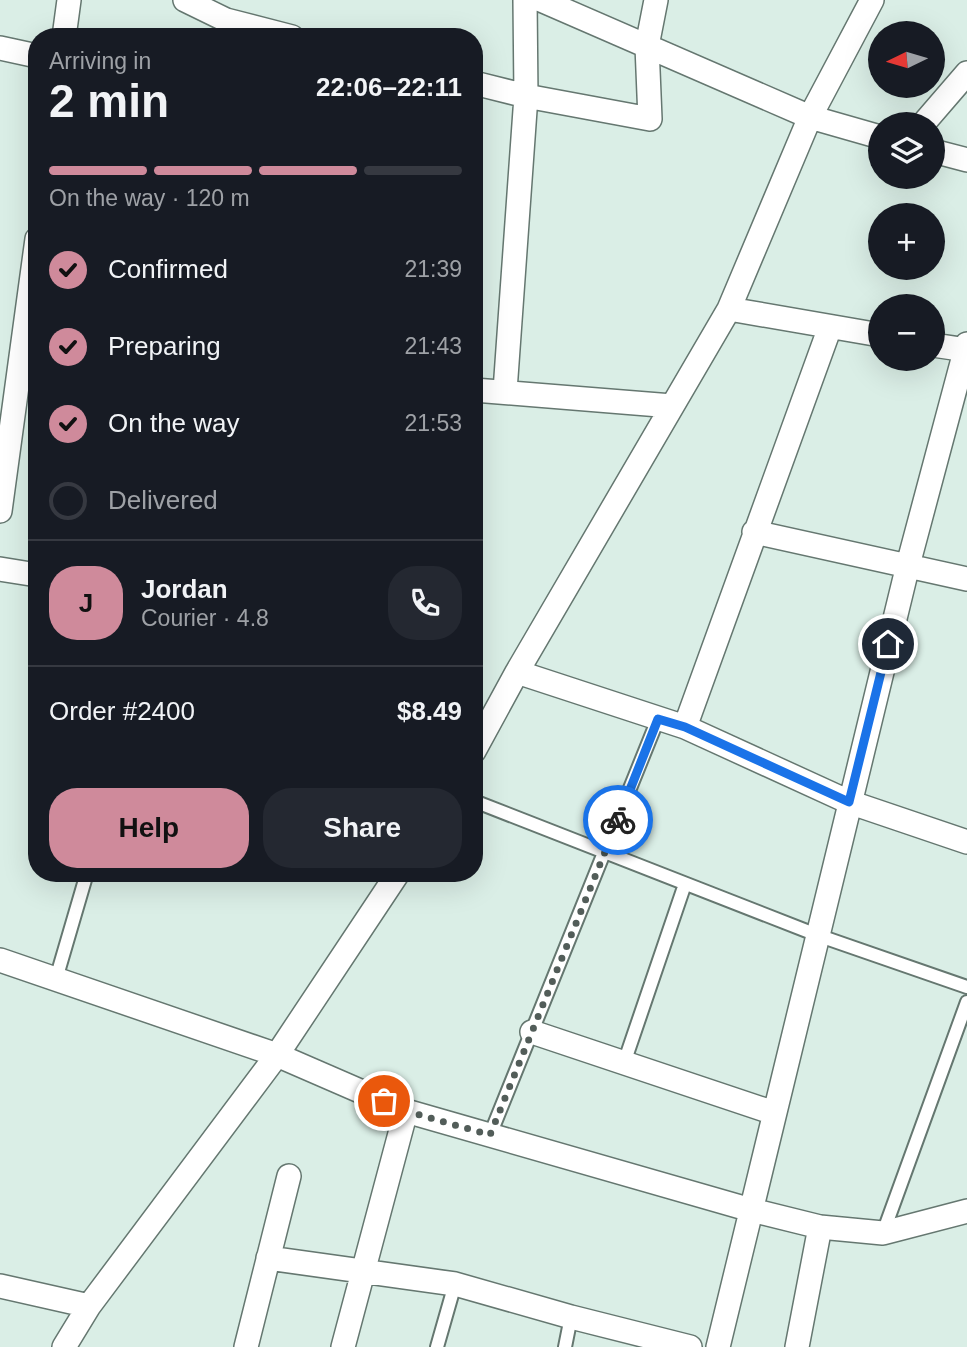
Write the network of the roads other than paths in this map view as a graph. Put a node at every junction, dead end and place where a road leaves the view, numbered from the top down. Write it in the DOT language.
graph roads {
  1 [pos="69,0"];
  2 [pos="186,0"];
  3 [pos="525,0"];
  4 [pos="541,0"];
  5 [pos="656,0"];
  6 [pos="872,0"];
  7 [pos="65,28"];
  8 [pos="225,28"];
  9 [pos="647,46"];
  10 [pos="0,48"];
  11 [pos="28,54"];
  12 [pos="967,73"];
  13 [pos="483,85"];
  14 [pos="526,96"];
  15 [pos="933,112"];
  16 [pos="810,117"];
  17 [pos="868,134"];
  18 [pos="945,154"];
  19 [pos="967,160"];
  20 [pos="28,294"];
  21 [pos="729,309"];
  22 [pos="830,327"];
  23 [pos="868,333"];
  24 [pos="945,346"];
  25 [pos="19,348"];
  26 [pos="967,348"];
  27 [pos="483,390"];
  28 [pos="505,391"];
  29 [pos="672,406"];
  30 [pos="3,470"];
  31 [pos="0,511"];
  32 [pos="754,532"];
  33 [pos="908,565"];
  34 [pos="0,569"];
  35 [pos="28,574"];
  36 [pos="967,579"];
  37 [pos="517,672"];
  38 [pos="483,715"];
  39 [pos="658,719"];
  40 [pos="685,727"];
  41 [pos="849,802"];
  42 [pos="483,805"];
  43 [pos="967,842"];
  44 [pos="605,852"];
  45 [pos="84,882"];
  46 [pos="392,882"];
  47 [pos="685,884"];
  48 [pos="817,935"];
  49 [pos="0,960"];
  50 [pos="56,979"];
  51 [pos="967,987"];
  52 [pos="967,1002"];
  53 [pos="532,1031"];
  54 [pos="277,1055"];
  55 [pos="624,1063"];
  56 [pos="406,1111"];
  57 [pos="774,1113"];
  58 [pos="490,1135"];
  59 [pos="289,1176"];
  60 [pos="751,1210"];
  61 [pos="967,1211"];
  62 [pos="820,1227"];
  63 [pos="883,1233"];
  64 [pos="268,1258"];
  65 [pos="362,1271"];
  66 [pos="454,1284"];
  67 [pos="0,1286"];
  68 [pos="89,1306"];
  69 [pos="570,1317"];
  70 [pos="64,1347"];
  71 [pos="246,1347"];
  72 [pos="343,1347"];
  73 [pos="437,1347"];
  74 [pos="565,1347"];
  75 [pos="690,1347"];
  76 [pos="718,1347"];
  77 [pos="797,1347"];
  1 -- 7 [label="street"];
  2 -- 8 [label="street"];
  3 -- 14 [label="street"];
  4 -- 9 [label="street"];
  5 -- 9 [label="street"];
  6 -- 16 [label="street"];
  9 -- 14 [label="street"];
  9 -- 16 [label="street"];
  10 -- 11 [label="street"];
  12 -- 15 [label="street"];
  13 -- 14 [label="street"];
  14 -- 28 [label="street"];
  16 -- 17 [label="street"];
  16 -- 21 [label="street"];
  18 -- 19 [label="street"];
  20 -- 25 [label="street"];
  21 -- 22 [label="street"];
  21 -- 29 [label="street"];
  22 -- 23 [label="street"];
  22 -- 32 [label="street"];
  24 -- 26 [label="street"];
  25 -- 30 [label="street"];
  26 -- 33 [label="street"];
  27 -- 28 [label="street"];
  28 -- 29 [label="street"];
  29 -- 37 [label="street"];
  30 -- 31 [label="street"];
  32 -- 33 [label="street"];
  32 -- 40 [label="street"];
  33 -- 36 [label="street"];
  33 -- 41 [label="street"];
  34 -- 35 [label="street"];
  37 -- 38 [label="street"];
  37 -- 39 [label="street"];
  39 -- 40 [label="street"];
  39 -- 44 [label="lane"];
  40 -- 41 [label="street"];
  41 -- 43 [label="street"];
  41 -- 48 [label="street"];
  42 -- 44 [label="lane"];
  44 -- 47 [label="lane"];
  44 -- 53 [label="lane"];
  45 -- 50 [label="lane"];
  46 -- 54 [label="street"];
  47 -- 48 [label="lane"];
  47 -- 55 [label="lane"];
  48 -- 51 [label="lane"];
  48 -- 57 [label="street"];
  49 -- 50 [label="street"];
  50 -- 54 [label="street"];
  52 -- 63 [label="lane"];
  53 -- 55 [label="street"];
  53 -- 58 [label="lane"];
  54 -- 56 [label="street"];
  54 -- 68 [label="street"];
  55 -- 57 [label="street"];
  56 -- 58 [label="street"];
  56 -- 65 [label="street"];
  57 -- 60 [label="street"];
  58 -- 60 [label="street"];
  59 -- 64 [label="street"];
  60 -- 62 [label="street"];
  60 -- 76 [label="street"];
  61 -- 63 [label="street"];
  62 -- 63 [label="street"];
  62 -- 77 [label="street"];
  64 -- 65 [label="street"];
  64 -- 71 [label="street"];
  65 -- 66 [label="street"];
  65 -- 72 [label="street"];
  66 -- 69 [label="street"];
  66 -- 73 [label="lane"];
  67 -- 68 [label="street"];
  68 -- 70 [label="street"];
  69 -- 74 [label="lane"];
  69 -- 75 [label="street"];
}
